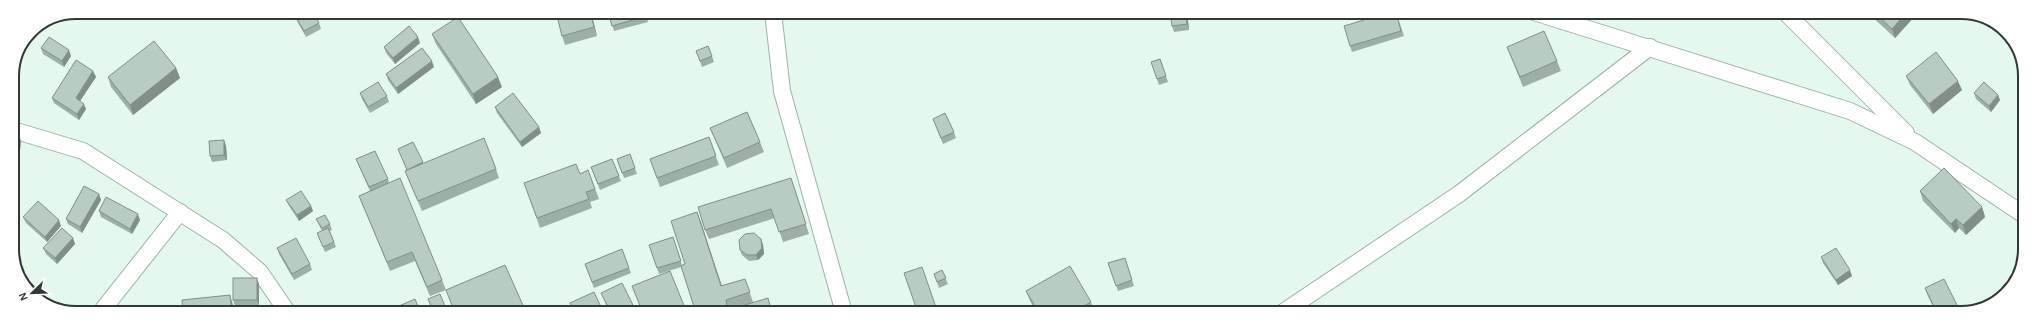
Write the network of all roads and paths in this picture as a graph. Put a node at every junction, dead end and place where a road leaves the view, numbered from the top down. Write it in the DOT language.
graph roads {
  1 [pos="774,19"];
  2 [pos="1557,19"];
  3 [pos="1792,19"];
  4 [pos="1650,47"];
  5 [pos="19,132"];
  6 [pos="1914,142"];
  7 [pos="2018,211"];
  8 [pos="180,212"];
  9 [pos="105,306"];
  10 [pos="284,306"];
  11 [pos="842,306"];
  12 [pos="1292,306"];
  1 -- 11 [label="lane"];
  2 -- 4 [label="lane"];
  3 -- 6 [label="lane"];
  4 -- 6 [label="lane"];
  4 -- 12 [label="lane"];
  5 -- 8 [label="lane"];
  6 -- 7 [label="lane"];
  8 -- 9 [label="lane"];
  8 -- 10 [label="lane"];
}
